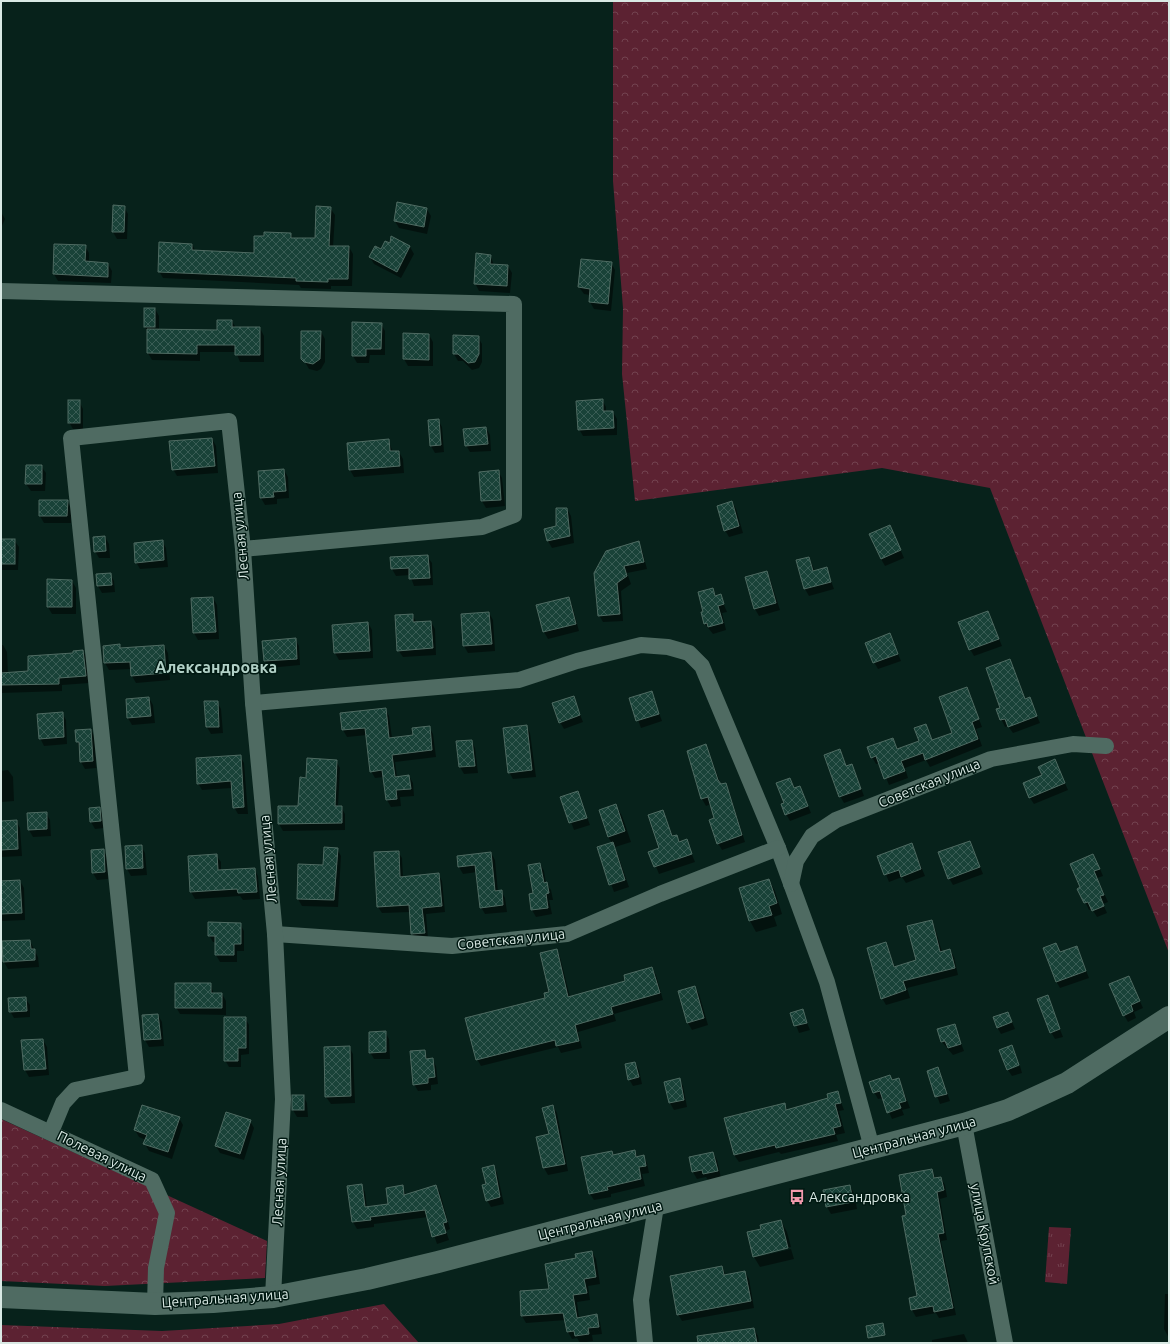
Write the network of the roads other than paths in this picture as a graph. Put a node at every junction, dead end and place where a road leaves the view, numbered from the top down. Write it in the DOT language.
graph roads {
  1 [pos="1,291"];
  2 [pos="242,549"];
  3 [pos="253,703"];
  4 [pos="1106,746"];
  5 [pos="778,848"];
  6 [pos="791,884"];
  7 [pos="275,934"];
  8 [pos="1169,1017"];
  9 [pos="1,1110"];
  10 [pos="964,1124"];
  11 [pos="51,1132"];
  12 [pos="872,1148"];
  13 [pos="656,1206"];
  14 [pos="1,1297"];
  15 [pos="274,1297"];
  16 [pos="155,1304"];
  17 [pos="645,1343"];
  18 [pos="1005,1343"];
  1 -- 2 [label="street"];
  2 -- 3 [label="street, Лесная улица"];
  2 -- 11 [label="street, Лесная улица"];
  3 -- 5 [label="street"];
  3 -- 7 [label="street, Лесная улица"];
  4 -- 6 [label="street, Советская улица"];
  5 -- 6 [label="street"];
  5 -- 7 [label="street, Советская улица"];
  6 -- 12 [label="street"];
  7 -- 15 [label="street, Лесная улица"];
  8 -- 10 [label="main road, Центральная улица"];
  9 -- 11 [label="street, Полевая улица"];
  10 -- 12 [label="main road, Центральная улица"];
  10 -- 18 [label="street, улица Крупской"];
  11 -- 16 [label="street, Полевая улица"];
  12 -- 13 [label="main road, Центральная улица"];
  13 -- 15 [label="main road, Центральная улица"];
  13 -- 17 [label="street"];
  14 -- 16 [label="main road, Центральная улица"];
  15 -- 16 [label="main road, Центральная улица"];
}
